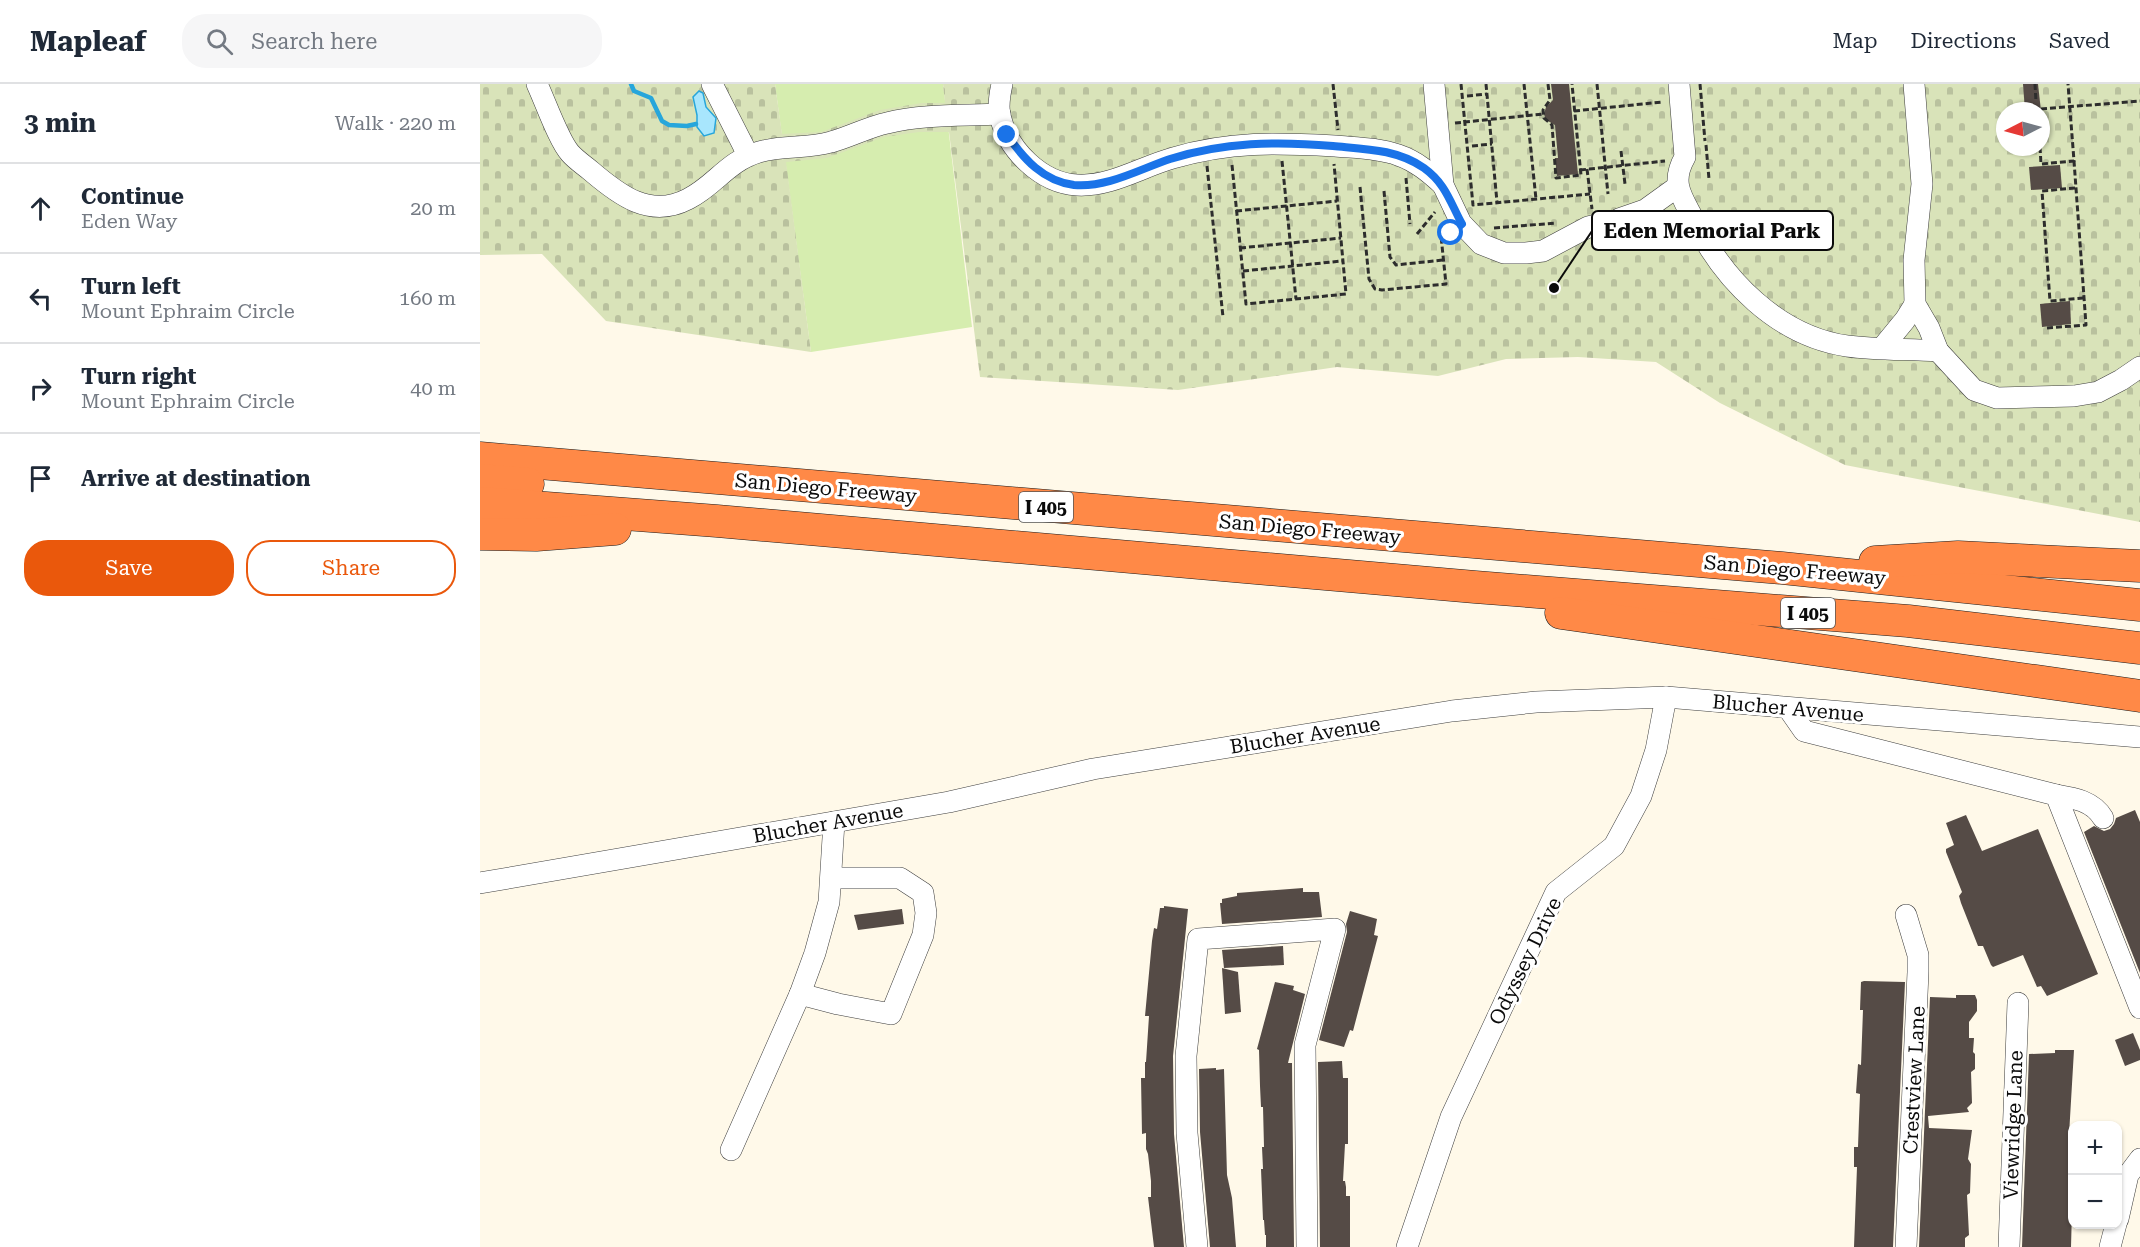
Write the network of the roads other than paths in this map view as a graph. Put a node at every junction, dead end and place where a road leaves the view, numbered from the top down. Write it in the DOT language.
graph roads {
  1 [pos="537,84"];
  2 [pos="712,84"];
  3 [pos="1002,84"];
  4 [pos="1434,84"];
  5 [pos="1679,84"];
  6 [pos="1914,84"];
  7 [pos="1666,93"];
  8 [pos="1000,114"];
  9 [pos="748,155"];
  10 [pos="1679,163"];
  11 [pos="1677,187"];
  12 [pos="1446,191"];
  13 [pos="1603,223"];
  14 [pos="1703,240"];
  15 [pos="1915,304"];
  16 [pos="1882,348"];
  17 [pos="1938,351"];
  18 [pos="2140,367"];
  19 [pos="480,458"];
  20 [pos="480,480"];
  21 [pos="480,503"];
  22 [pos="717,521"];
  23 [pos="480,534"];
  24 [pos="2140,566"];
  25 [pos="1782,568"];
  26 [pos="1475,587"];
  27 [pos="2140,605"];
  28 [pos="2140,621"];
  29 [pos="2140,648"];
  30 [pos="2140,696"];
  31 [pos="1666,697"];
  32 [pos="1788,708"];
  33 [pos="2140,737"];
  34 [pos="2056,795"];
  35 [pos="2103,818"];
  36 [pos="834,822"];
  37 [pos="831,878"];
  38 [pos="480,884"];
  39 [pos="1906,915"];
  40 [pos="800,994"];
  41 [pos="2018,1003"];
  42 [pos="2140,1008"];
  43 [pos="731,1149"];
  44 [pos="2140,1159"];
  45 [pos="2122,1201"];
  46 [pos="2115,1229"];
  47 [pos="1197,1247"];
  48 [pos="1307,1247"];
  49 [pos="1407,1247"];
  50 [pos="1906,1247"];
  51 [pos="2009,1247"];
  52 [pos="2110,1247"];
  1 -- 9 [label="street"];
  2 -- 9 [label="street"];
  3 -- 8 [label="street"];
  4 -- 12 [label="street"];
  5 -- 10 [label="street"];
  6 -- 15 [label="street"];
  7 -- 10 [label="street"];
  8 -- 9 [label="street"];
  8 -- 12 [label="street"];
  10 -- 11 [label="street"];
  11 -- 13 [label="street"];
  11 -- 14 [label="street"];
  12 -- 13 [label="street"];
  13 -- 14 [label="street"];
  14 -- 16 [label="street"];
  15 -- 16 [label="street"];
  15 -- 17 [label="street"];
  16 -- 17 [label="street"];
  17 -- 18 [label="street"];
  19 -- 25 [label="highway, San Diego Freeway / I 405"];
  20 -- 28 [label="highway"];
  21 -- 22 [label="highway"];
  22 -- 23 [label="highway"];
  22 -- 26 [label="highway, San Diego Freeway / I 405"];
  24 -- 25 [label="highway"];
  25 -- 27 [label="highway, San Diego Freeway / I 405"];
  26 -- 29 [label="highway, San Diego Freeway / I 405"];
  26 -- 30 [label="highway"];
  31 -- 32 [label="street, Blucher Avenue"];
  31 -- 36 [label="street, Blucher Avenue"];
  31 -- 49 [label="street, Odyssey Drive"];
  32 -- 33 [label="street, Blucher Avenue"];
  32 -- 34 [label="street"];
  34 -- 35 [label="street"];
  34 -- 42 [label="street"];
  36 -- 37 [label="street"];
  36 -- 38 [label="street, Blucher Avenue"];
  37 -- 40 [label="street"];
  37 -- 40 [label="street"];
  39 -- 50 [label="street, Crestview Lane"];
  40 -- 43 [label="street"];
  41 -- 51 [label="street, Viewridge Lane"];
  44 -- 45 [label="street"];
  46 -- 52 [label="street"];
  47 -- 48 [label="street"];
}
